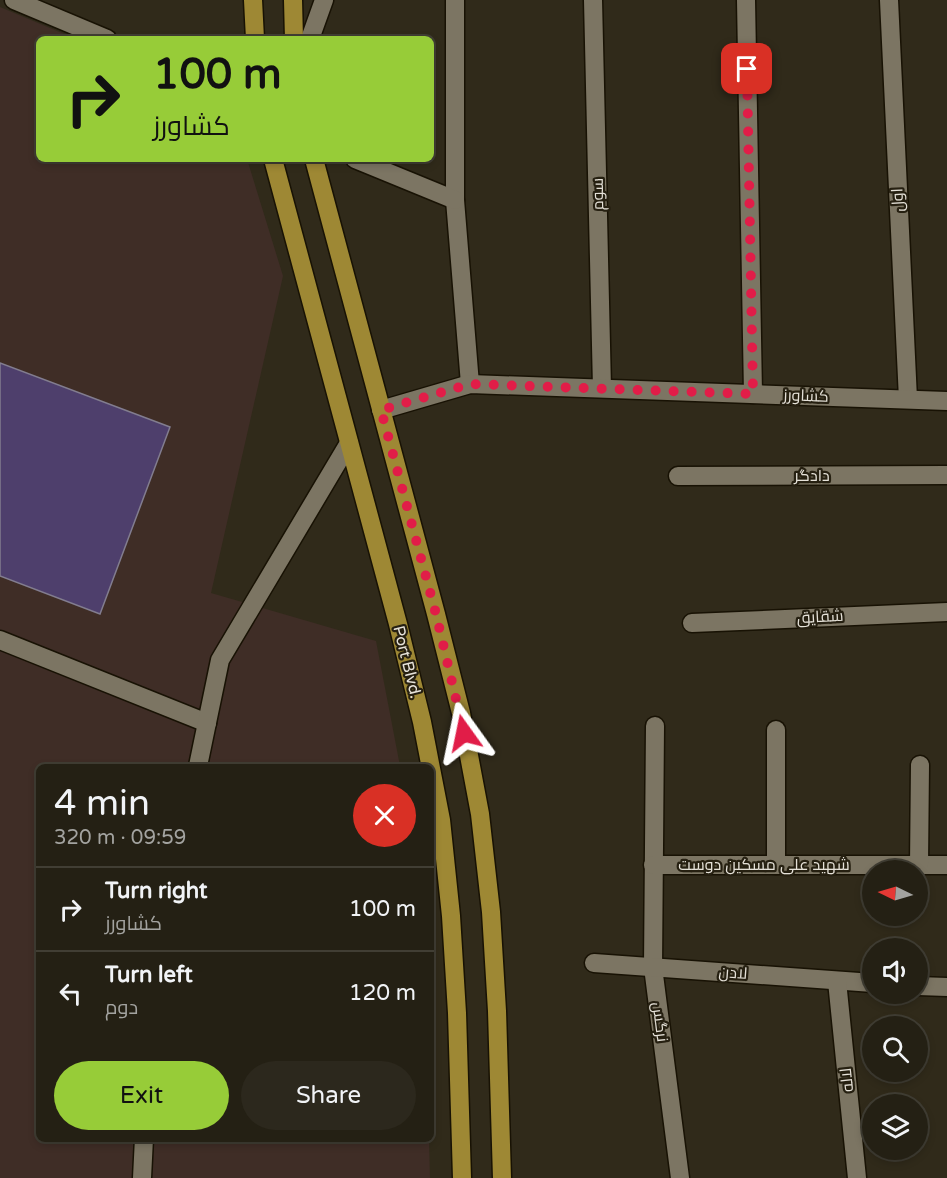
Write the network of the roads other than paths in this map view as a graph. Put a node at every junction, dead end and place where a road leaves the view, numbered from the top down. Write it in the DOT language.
graph roads {
  1 [pos="14,0"];
  2 [pos="254,0"];
  3 [pos="293,0"];
  4 [pos="324,0"];
  5 [pos="455,0"];
  6 [pos="593,0"];
  7 [pos="746,0"];
  8 [pos="889,0"];
  9 [pos="45,6"];
  10 [pos="101,36"];
  11 [pos="255,36"];
  12 [pos="294,36"];
  13 [pos="311,36"];
  14 [pos="274,162"];
  15 [pos="315,162"];
  16 [pos="362,162"];
  17 [pos="455,200"];
  18 [pos="470,384"];
  19 [pos="602,388"];
  20 [pos="753,394"];
  21 [pos="908,399"];
  22 [pos="947,400"];
  23 [pos="381,410"];
  24 [pos="349,443"];
  25 [pos="947,475"];
  26 [pos="678,476"];
  27 [pos="947,612"];
  28 [pos="692,623"];
  29 [pos="0,639"];
  30 [pos="207,723"];
  31 [pos="655,726"];
  32 [pos="776,730"];
  33 [pos="198,764"];
  34 [pos="430,764"];
  35 [pos="920,765"];
  36 [pos="434,784"];
  37 [pos="919,860"];
  38 [pos="653,865"];
  39 [pos="776,865"];
  40 [pos="862,865"];
  41 [pos="928,865"];
  42 [pos="947,865"];
  43 [pos="594,963"];
  44 [pos="653,967"];
  45 [pos="837,981"];
  46 [pos="862,982"];
  47 [pos="928,986"];
  48 [pos="947,987"];
  49 [pos="144,1142"];
  50 [pos="142,1178"];
  51 [pos="462,1178"];
  52 [pos="502,1178"];
  53 [pos="680,1178"];
  54 [pos="857,1178"];
  1 -- 9 [label="street"];
  2 -- 11 [label="main road"];
  3 -- 12 [label="main road"];
  4 -- 13 [label="street"];
  5 -- 17 [label="street"];
  6 -- 19 [label="street, سوم"];
  7 -- 20 [label="street"];
  8 -- 21 [label="street, اول"];
  9 -- 10 [label="street"];
  14 -- 24 [label="main road, Port Blvd."];
  15 -- 23 [label="main road"];
  16 -- 17 [label="street"];
  17 -- 18 [label="street"];
  18 -- 19 [label="street, کشاورز"];
  18 -- 23 [label="street, کشاورز"];
  19 -- 20 [label="street, کشاورز"];
  20 -- 21 [label="street, کشاورز"];
  21 -- 22 [label="street, کشاورز"];
  23 -- 52 [label="main road"];
  24 -- 30 [label="street"];
  24 -- 34 [label="main road, Port Blvd."];
  25 -- 26 [label="street, دادگر"];
  27 -- 28 [label="street, شقایق"];
  29 -- 30 [label="street"];
  30 -- 33 [label="street"];
  31 -- 38 [label="street, نرگس"];
  32 -- 39 [label="street"];
  35 -- 37 [label="street"];
  36 -- 51 [label="main road, Port Blvd."];
  38 -- 39 [label="street, شهید علی مسکین دوست"];
  38 -- 44 [label="street, نرگس"];
  39 -- 40 [label="street, شهید علی مسکین دوست"];
  41 -- 42 [label="street, شهید علی مسکین دوست"];
  43 -- 44 [label="street, لادن"];
  44 -- 45 [label="street, لادن"];
  44 -- 53 [label="street, نرگس"];
  45 -- 46 [label="street, لادن"];
  45 -- 54 [label="street, لاله"];
  47 -- 48 [label="street"];
  49 -- 50 [label="street"];
}
